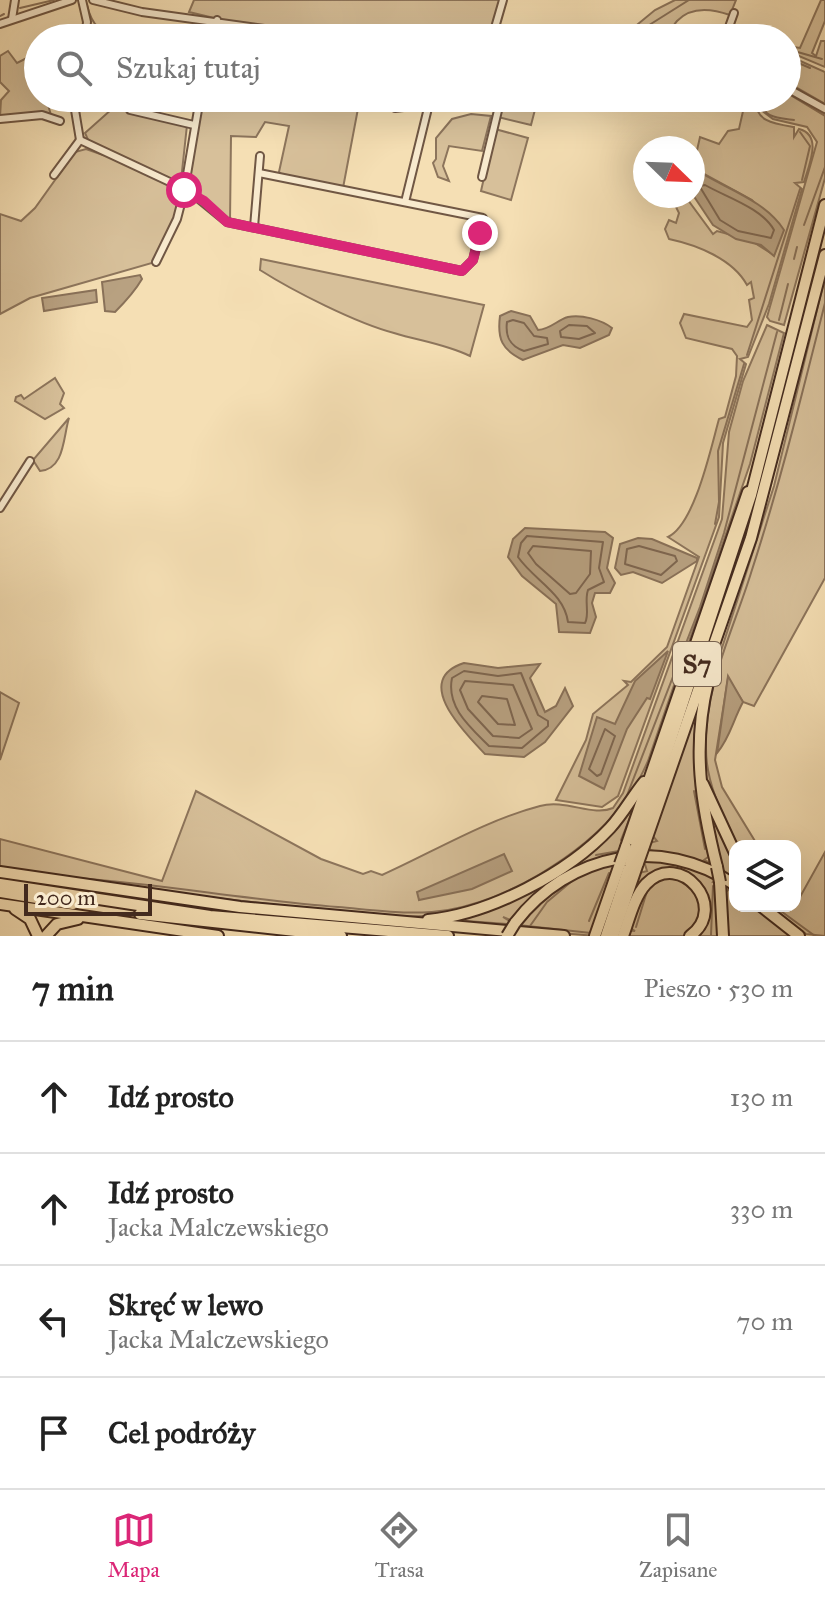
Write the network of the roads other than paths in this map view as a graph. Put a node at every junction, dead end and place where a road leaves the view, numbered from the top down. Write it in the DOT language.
graph roads {
  1 [pos="15,0"];
  2 [pos="72,0"];
  3 [pos="82,0"];
  4 [pos="93,0"];
  5 [pos="503,0"];
  6 [pos="734,13"];
  7 [pos="12,19"];
  8 [pos="217,20"];
  9 [pos="0,24"];
  10 [pos="86,24"];
  11 [pos="216,24"];
  12 [pos="235,24"];
  13 [pos="496,24"];
  14 [pos="730,24"];
  15 [pos="801,96"];
  16 [pos="825,109"];
  17 [pos="75,112"];
  18 [pos="139,112"];
  19 [pos="197,112"];
  20 [pos="427,112"];
  21 [pos="498,112"];
  22 [pos="0,119"];
  23 [pos="60,121"];
  24 [pos="194,125"];
  25 [pos="80,140"];
  26 [pos="260,156"];
  27 [pos="259,173"];
  28 [pos="54,175"];
  29 [pos="482,177"];
  30 [pos="184,190"];
  31 [pos="405,202"];
  32 [pos="825,205"];
  33 [pos="254,227"];
  34 [pos="825,255"];
  35 [pos="156,262"];
  36 [pos="30,461"];
  37 [pos="755,480"];
  38 [pos="0,508"];
  39 [pos="721,626"];
  40 [pos="698,758"];
  41 [pos="650,776"];
  42 [pos="729,841"];
  43 [pos="635,846"];
  44 [pos="630,864"];
  45 [pos="0,872"];
  46 [pos="729,882"];
  47 [pos="0,884"];
  48 [pos="0,892"];
  49 [pos="1,904"];
  50 [pos="769,912"];
  51 [pos="86,918"];
  52 [pos="395,921"];
  53 [pos="611,932"];
  54 [pos="38,936"];
  55 [pos="46,936"];
  56 [pos="218,936"];
  57 [pos="341,936"];
  58 [pos="448,936"];
  59 [pos="507,936"];
  60 [pos="564,936"];
  61 [pos="690,936"];
  62 [pos="723,936"];
  63 [pos="799,936"];
  1 -- 7 [label="street"];
  2 -- 7 [label="street"];
  3 -- 10 [label="street"];
  4 -- 8 [label="street"];
  5 -- 13 [label="street"];
  6 -- 14 [label="street"];
  7 -- 9 [label="street"];
  8 -- 11 [label="street"];
  8 -- 12 [label="street"];
  15 -- 16 [label="street"];
  17 -- 25 [label="street"];
  18 -- 24 [label="street"];
  19 -- 24 [label="street"];
  20 -- 31 [label="street"];
  21 -- 29 [label="street"];
  22 -- 23 [label="street"];
  24 -- 30 [label="street"];
  25 -- 28 [label="street"];
  25 -- 30 [label="street"];
  26 -- 27 [label="street"];
  27 -- 31 [label="street"];
  27 -- 33 [label="street"];
  30 -- 33 [label="street"];
  30 -- 35 [label="street"];
  31 -- 33 [label="street"];
  32 -- 37 [label="highway, S7"];
  34 -- 39 [label="highway, S7"];
  36 -- 38 [label="street"];
  37 -- 41 [label="highway"];
  37 -- 43 [label="highway, S7"];
  39 -- 40 [label="highway"];
  39 -- 43 [label="highway, S7"];
  40 -- 42 [label="highway"];
  40 -- 62 [label="highway, bridge"];
  41 -- 43 [label="highway"];
  41 -- 52 [label="highway"];
  43 -- 44 [label="highway, bridge"];
  43 -- 44 [label="highway, S7, bridge"];
  44 -- 53 [label="highway"];
  44 -- 53 [label="highway, S7"];
  45 -- 52 [label="highway"];
  46 -- 59 [label="highway, bridge"];
  47 -- 58 [label="highway"];
  48 -- 57 [label="highway"];
  49 -- 51 [label="highway"];
  49 -- 54 [label="highway"];
  50 -- 63 [label="highway"];
  51 -- 55 [label="highway"];
  51 -- 56 [label="highway"];
  52 -- 60 [label="highway"];
  53 -- 61 [label="highway"];
}
